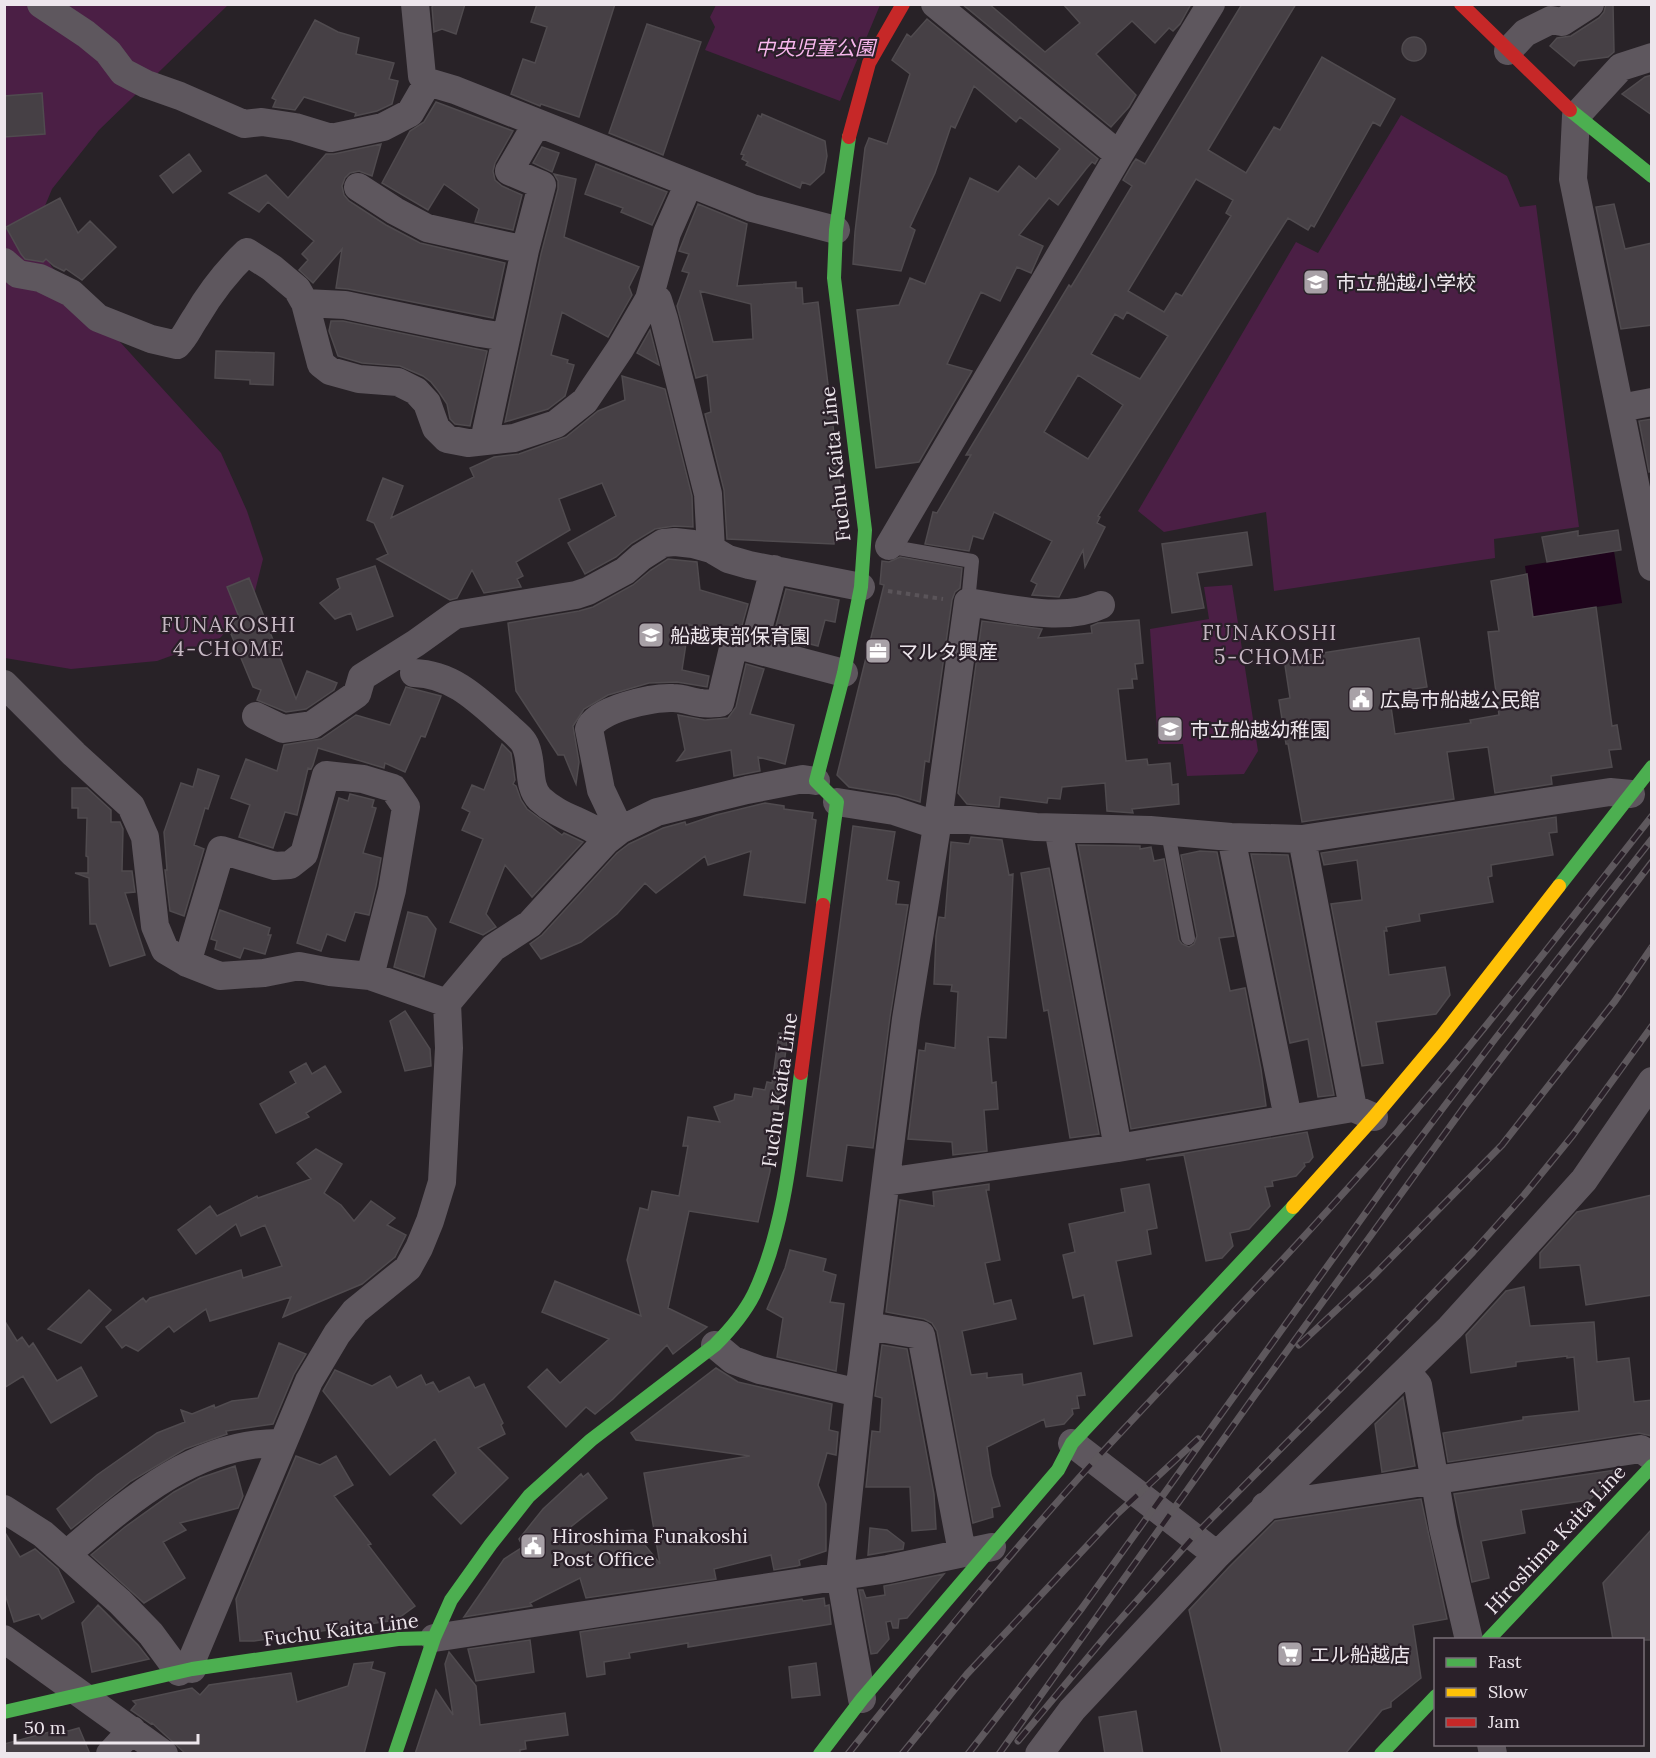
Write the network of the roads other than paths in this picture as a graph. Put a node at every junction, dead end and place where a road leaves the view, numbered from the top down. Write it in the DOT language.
graph roads {
  1 [pos="41,4"];
  2 [pos="415,4"];
  3 [pos="903,4"];
  4 [pos="935,4"];
  5 [pos="1211,4"];
  6 [pos="1461,4"];
  7 [pos="1590,4"];
  8 [pos="1549,12"];
  9 [pos="1508,51"];
  10 [pos="1652,57"];
  11 [pos="428,82"];
  12 [pos="1576,116"];
  13 [pos="537,123"];
  14 [pos="1119,155"];
  15 [pos="1652,176"];
  16 [pos="689,183"];
  17 [pos="358,187"];
  18 [pos="836,230"];
  19 [pos="525,250"];
  20 [pos="4,262"];
  21 [pos="649,299"];
  22 [pos="305,303"];
  23 [pos="506,337"];
  24 [pos="1652,402"];
  25 [pos="1620,408"];
  26 [pos="484,441"];
  27 [pos="877,544"];
  28 [pos="711,549"];
  29 [pos="1652,567"];
  30 [pos="774,569"];
  31 [pos="861,586"];
  32 [pos="968,602"];
  33 [pos="1101,604"];
  34 [pos="753,648"];
  35 [pos="414,673"];
  36 [pos="844,673"];
  37 [pos="4,684"];
  38 [pos="256,716"];
  39 [pos="1652,767"];
  40 [pos="816,781"];
  41 [pos="1631,794"];
  42 [pos="837,802"];
  43 [pos="938,820"];
  44 [pos="1058,828"];
  45 [pos="1168,833"];
  46 [pos="613,836"];
  47 [pos="1231,837"];
  48 [pos="1302,839"];
  49 [pos="1188,938"];
  50 [pos="187,963"];
  51 [pos="370,976"];
  52 [pos="447,1003"];
  53 [pos="1652,1081"];
  54 [pos="1364,1113"];
  55 [pos="1288,1118"];
  56 [pos="1118,1148"];
  57 [pos="886,1182"];
  58 [pos="868,1326"];
  59 [pos="715,1345"];
  60 [pos="1406,1371"];
  61 [pos="859,1393"];
  62 [pos="283,1443"];
  63 [pos="1072,1443"];
  64 [pos="1652,1457"];
  65 [pos="1652,1466"];
  66 [pos="1435,1480"];
  67 [pos="1265,1506"];
  68 [pos="4,1509"];
  69 [pos="992,1547"];
  70 [pos="962,1552"];
  71 [pos="67,1554"];
  72 [pos="1217,1555"];
  73 [pos="840,1575"];
  74 [pos="434,1638"];
  75 [pos="1469,1638"];
  76 [pos="1490,1638"];
  77 [pos="4,1640"];
  78 [pos="185,1670"];
  79 [pos="81,1693"];
  80 [pos="1434,1697"];
  81 [pos="862,1700"];
  82 [pos="4,1712"];
  83 [pos="132,1730"];
  84 [pos="110,1754"];
  85 [pos="164,1754"];
  86 [pos="395,1754"];
  87 [pos="820,1754"];
  88 [pos="1039,1754"];
  89 [pos="1381,1754"];
  1 -- 11 [label="street"];
  2 -- 11 [label="street"];
  3 -- 18 [label="main road, Fuchu Kaita Line"];
  4 -- 14 [label="street"];
  5 -- 14 [label="street"];
  6 -- 9 [label="main road"];
  7 -- 8 [label="street"];
  8 -- 9 [label="street"];
  9 -- 12 [label="main road"];
  10 -- 12 [label="street"];
  11 -- 13 [label="street"];
  12 -- 15 [label="main road"];
  12 -- 25 [label="street"];
  13 -- 16 [label="street"];
  13 -- 19 [label="street"];
  14 -- 27 [label="street"];
  16 -- 18 [label="street"];
  16 -- 21 [label="street"];
  17 -- 19 [label="street"];
  18 -- 27 [label="main road, Fuchu Kaita Line"];
  19 -- 23 [label="street"];
  20 -- 22 [label="street"];
  21 -- 26 [label="street"];
  21 -- 28 [label="street"];
  22 -- 23 [label="street"];
  22 -- 26 [label="street"];
  23 -- 26 [label="street"];
  24 -- 25 [label="street"];
  25 -- 29 [label="street"];
  27 -- 31 [label="main road, Fuchu Kaita Line"];
  27 -- 32 [label="lane"];
  28 -- 30 [label="street"];
  28 -- 38 [label="street"];
  30 -- 31 [label="street"];
  30 -- 34 [label="street"];
  31 -- 36 [label="main road, Fuchu Kaita Line"];
  32 -- 33 [label="street"];
  32 -- 43 [label="street"];
  34 -- 36 [label="street"];
  34 -- 46 [label="street"];
  35 -- 46 [label="street"];
  36 -- 40 [label="main road, Fuchu Kaita Line"];
  37 -- 50 [label="street"];
  39 -- 41 [label="main road"];
  40 -- 42 [label="main road"];
  40 -- 46 [label="street"];
  41 -- 48 [label="street"];
  41 -- 54 [label="main road"];
  42 -- 43 [label="street"];
  42 -- 59 [label="main road, Fuchu Kaita Line"];
  43 -- 44 [label="street"];
  43 -- 57 [label="street"];
  44 -- 45 [label="street"];
  44 -- 56 [label="street"];
  45 -- 47 [label="street"];
  45 -- 49 [label="lane"];
  46 -- 52 [label="street"];
  47 -- 48 [label="street"];
  47 -- 55 [label="street"];
  48 -- 54 [label="street"];
  50 -- 51 [label="street"];
  50 -- 51 [label="street"];
  51 -- 52 [label="street"];
  52 -- 62 [label="street"];
  53 -- 60 [label="street"];
  54 -- 55 [label="street"];
  54 -- 63 [label="main road"];
  55 -- 56 [label="street"];
  56 -- 57 [label="street"];
  57 -- 58 [label="street"];
  58 -- 61 [label="street"];
  58 -- 70 [label="street"];
  59 -- 61 [label="street"];
  59 -- 74 [label="main road, Fuchu Kaita Line"];
  60 -- 66 [label="street"];
  60 -- 67 [label="street"];
  61 -- 73 [label="street"];
  62 -- 71 [label="street"];
  62 -- 78 [label="street"];
  63 -- 69 [label="main road"];
  63 -- 72 [label="street"];
  64 -- 66 [label="street"];
  65 -- 76 [label="main road, Hiroshima Kaita Line"];
  66 -- 67 [label="street"];
  66 -- 75 [label="street"];
  67 -- 72 [label="street"];
  68 -- 71 [label="street"];
  69 -- 70 [label="street"];
  69 -- 81 [label="main road"];
  70 -- 73 [label="street"];
  71 -- 78 [label="street"];
  72 -- 88 [label="street"];
  73 -- 74 [label="street"];
  73 -- 81 [label="street"];
  74 -- 78 [label="main road, Fuchu Kaita Line"];
  74 -- 86 [label="main road"];
  77 -- 79 [label="street"];
  78 -- 79 [label="main road, Fuchu Kaita Line"];
  79 -- 82 [label="main road, Fuchu Kaita Line"];
  79 -- 83 [label="street"];
  80 -- 89 [label="main road"];
  81 -- 87 [label="main road"];
  83 -- 84 [label="street"];
  83 -- 85 [label="street"];
}
